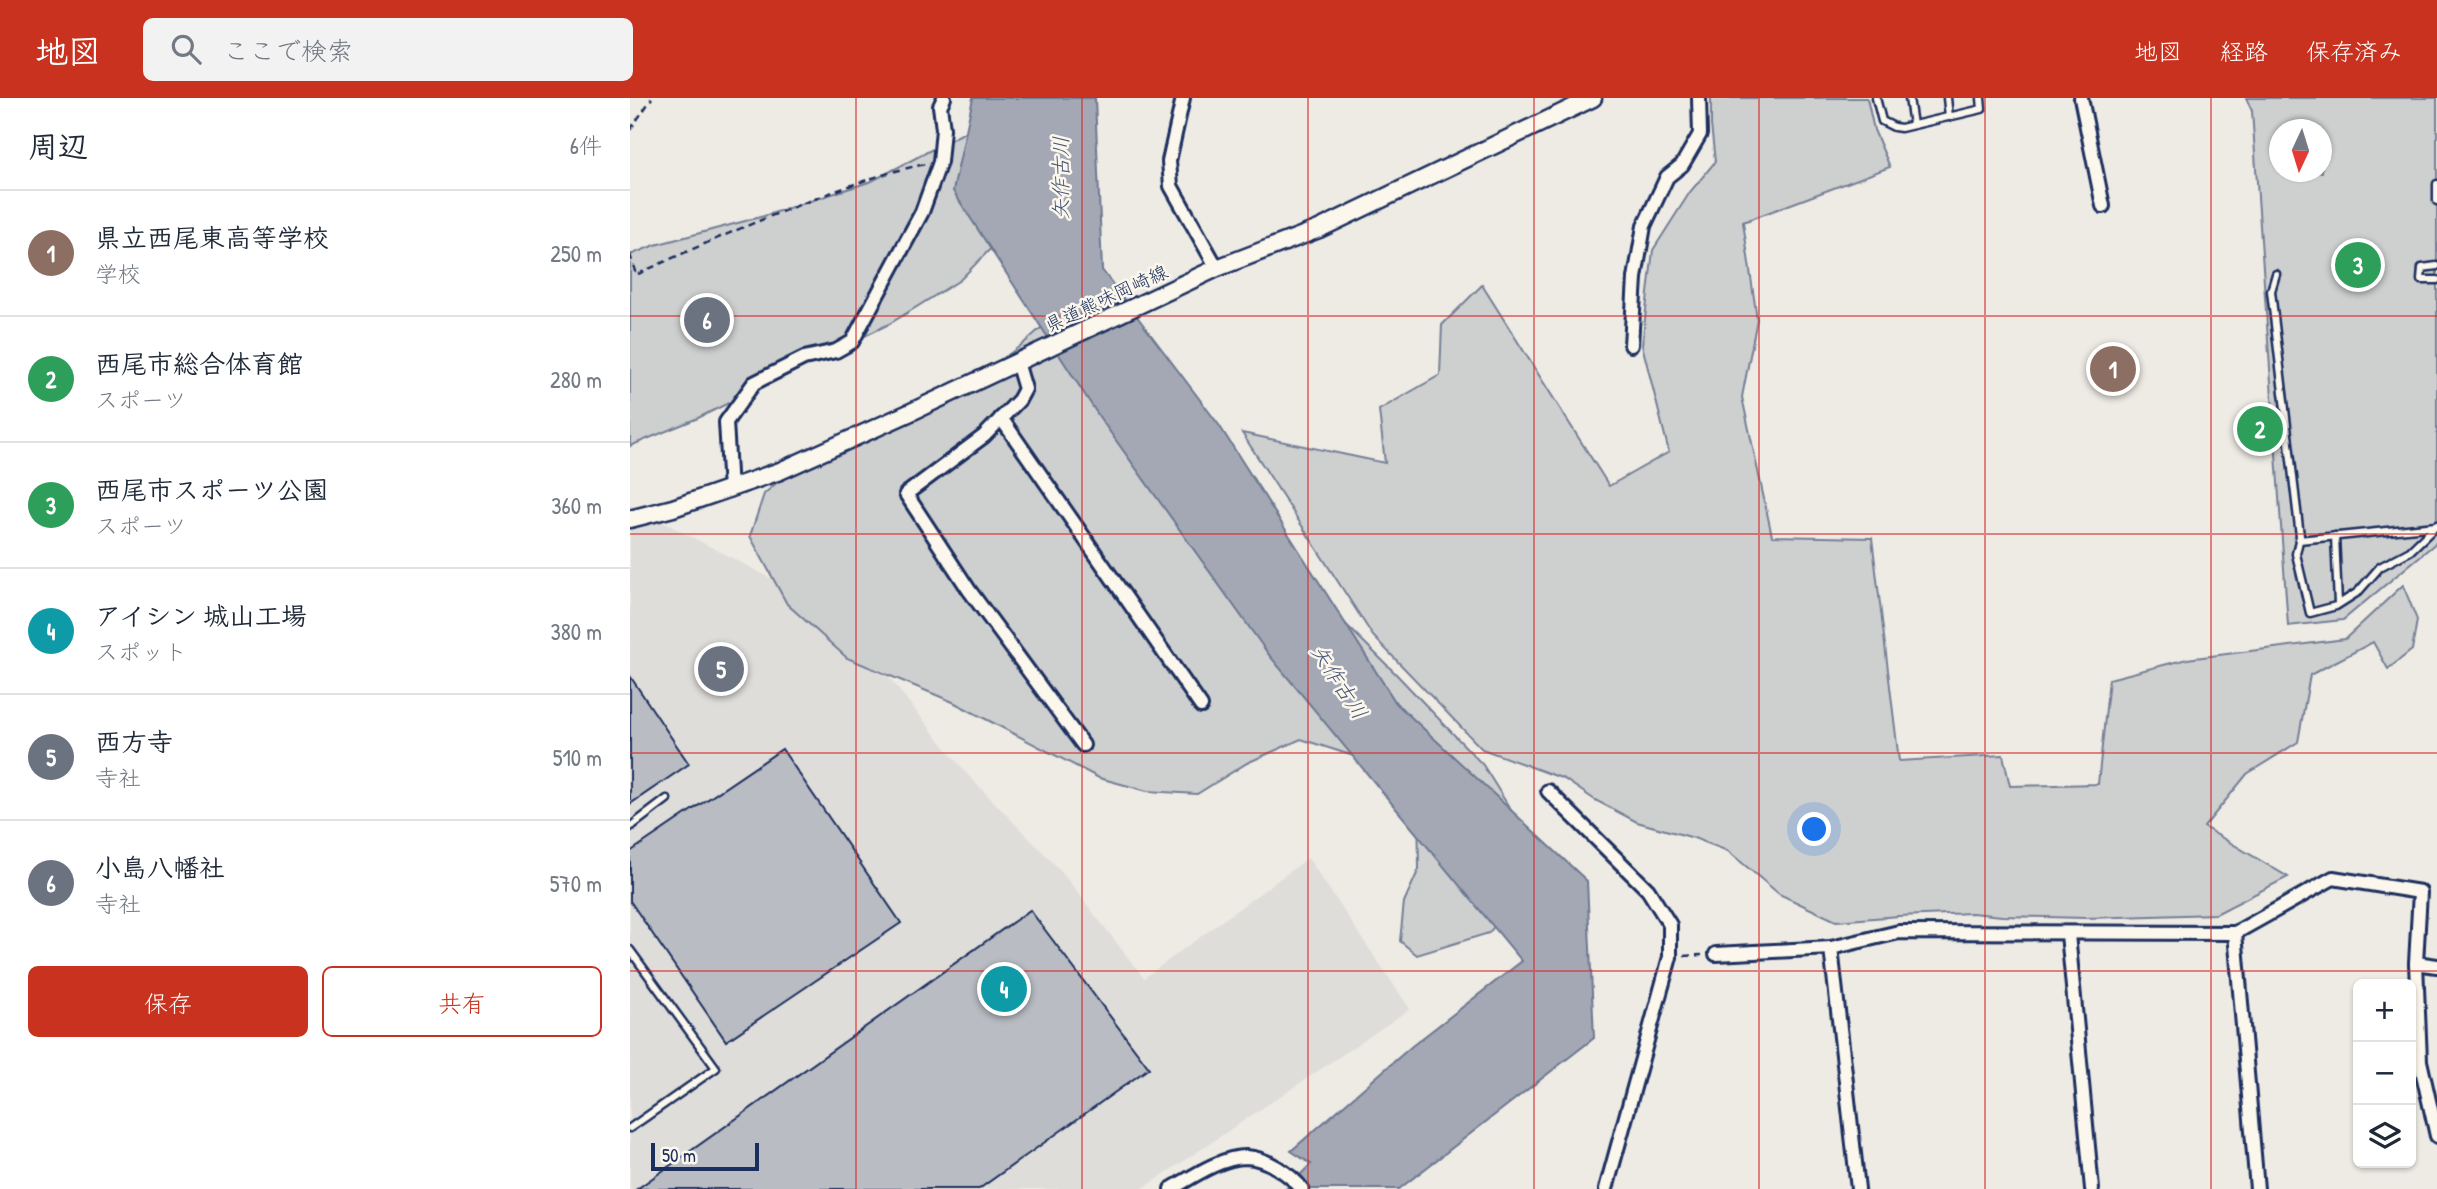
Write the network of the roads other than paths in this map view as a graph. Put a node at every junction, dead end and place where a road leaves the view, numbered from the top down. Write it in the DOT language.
graph roads {
  1 [pos="944,98"];
  2 [pos="1183,98"];
  3 [pos="1593,98"];
  4 [pos="1699,98"];
  5 [pos="1876,98"];
  6 [pos="1909,98"];
  7 [pos="1947,98"];
  8 [pos="1981,98"];
  9 [pos="2081,98"];
  10 [pos="1949,117"];
  11 [pos="1913,125"];
  12 [pos="2437,184"];
  13 [pos="2437,201"];
  14 [pos="2103,206"];
  15 [pos="2437,266"];
  16 [pos="1217,268"];
  17 [pos="2276,274"];
  18 [pos="2437,280"];
  19 [pos="1631,345"];
  20 [pos="1017,362"];
  21 [pos="1001,418"];
  22 [pos="730,490"];
  23 [pos="630,519"];
  24 [pos="2437,525"];
  25 [pos="2335,536"];
  26 [pos="2299,540"];
  27 [pos="2338,604"];
  28 [pos="1201,706"];
  29 [pos="1083,745"];
  30 [pos="1548,791"];
  31 [pos="667,799"];
  32 [pos="630,827"];
  33 [pos="2235,933"];
  34 [pos="2068,934"];
  35 [pos="1830,947"];
  36 [pos="630,950"];
  37 [pos="1716,954"];
  38 [pos="2416,963"];
  39 [pos="2437,966"];
  40 [pos="630,1128"];
  41 [pos="2437,1136"];
  42 [pos="1171,1189"];
  43 [pos="1302,1189"];
  44 [pos="1606,1189"];
  45 [pos="1858,1189"];
  46 [pos="2092,1189"];
  47 [pos="2257,1189"];
  1 -- 22 [label="street"];
  2 -- 16 [label="street"];
  3 -- 16 [label="main road, 県道熊味岡崎線"];
  4 -- 19 [label="street"];
  5 -- 11 [label="lane"];
  6 -- 11 [label="lane"];
  7 -- 10 [label="lane"];
  8 -- 10 [label="lane"];
  9 -- 14 [label="street"];
  10 -- 11 [label="lane"];
  12 -- 13 [label="lane"];
  15 -- 18 [label="lane"];
  16 -- 20 [label="main road, 県道熊味岡崎線"];
  17 -- 26 [label="lane"];
  20 -- 21 [label="street"];
  20 -- 22 [label="main road, 県道熊味岡崎線"];
  21 -- 28 [label="street"];
  21 -- 29 [label="street"];
  22 -- 23 [label="main road, 県道熊味岡崎線"];
  24 -- 25 [label="lane"];
  24 -- 27 [label="lane"];
  25 -- 26 [label="lane"];
  25 -- 27 [label="lane"];
  26 -- 27 [label="lane"];
  30 -- 44 [label="street"];
  31 -- 32 [label="lane"];
  33 -- 34 [label="street"];
  33 -- 38 [label="street"];
  33 -- 47 [label="street"];
  34 -- 35 [label="street"];
  34 -- 46 [label="street"];
  35 -- 37 [label="street"];
  35 -- 45 [label="street"];
  36 -- 40 [label="lane"];
  38 -- 39 [label="street"];
  38 -- 41 [label="street"];
  42 -- 43 [label="street"];
}
